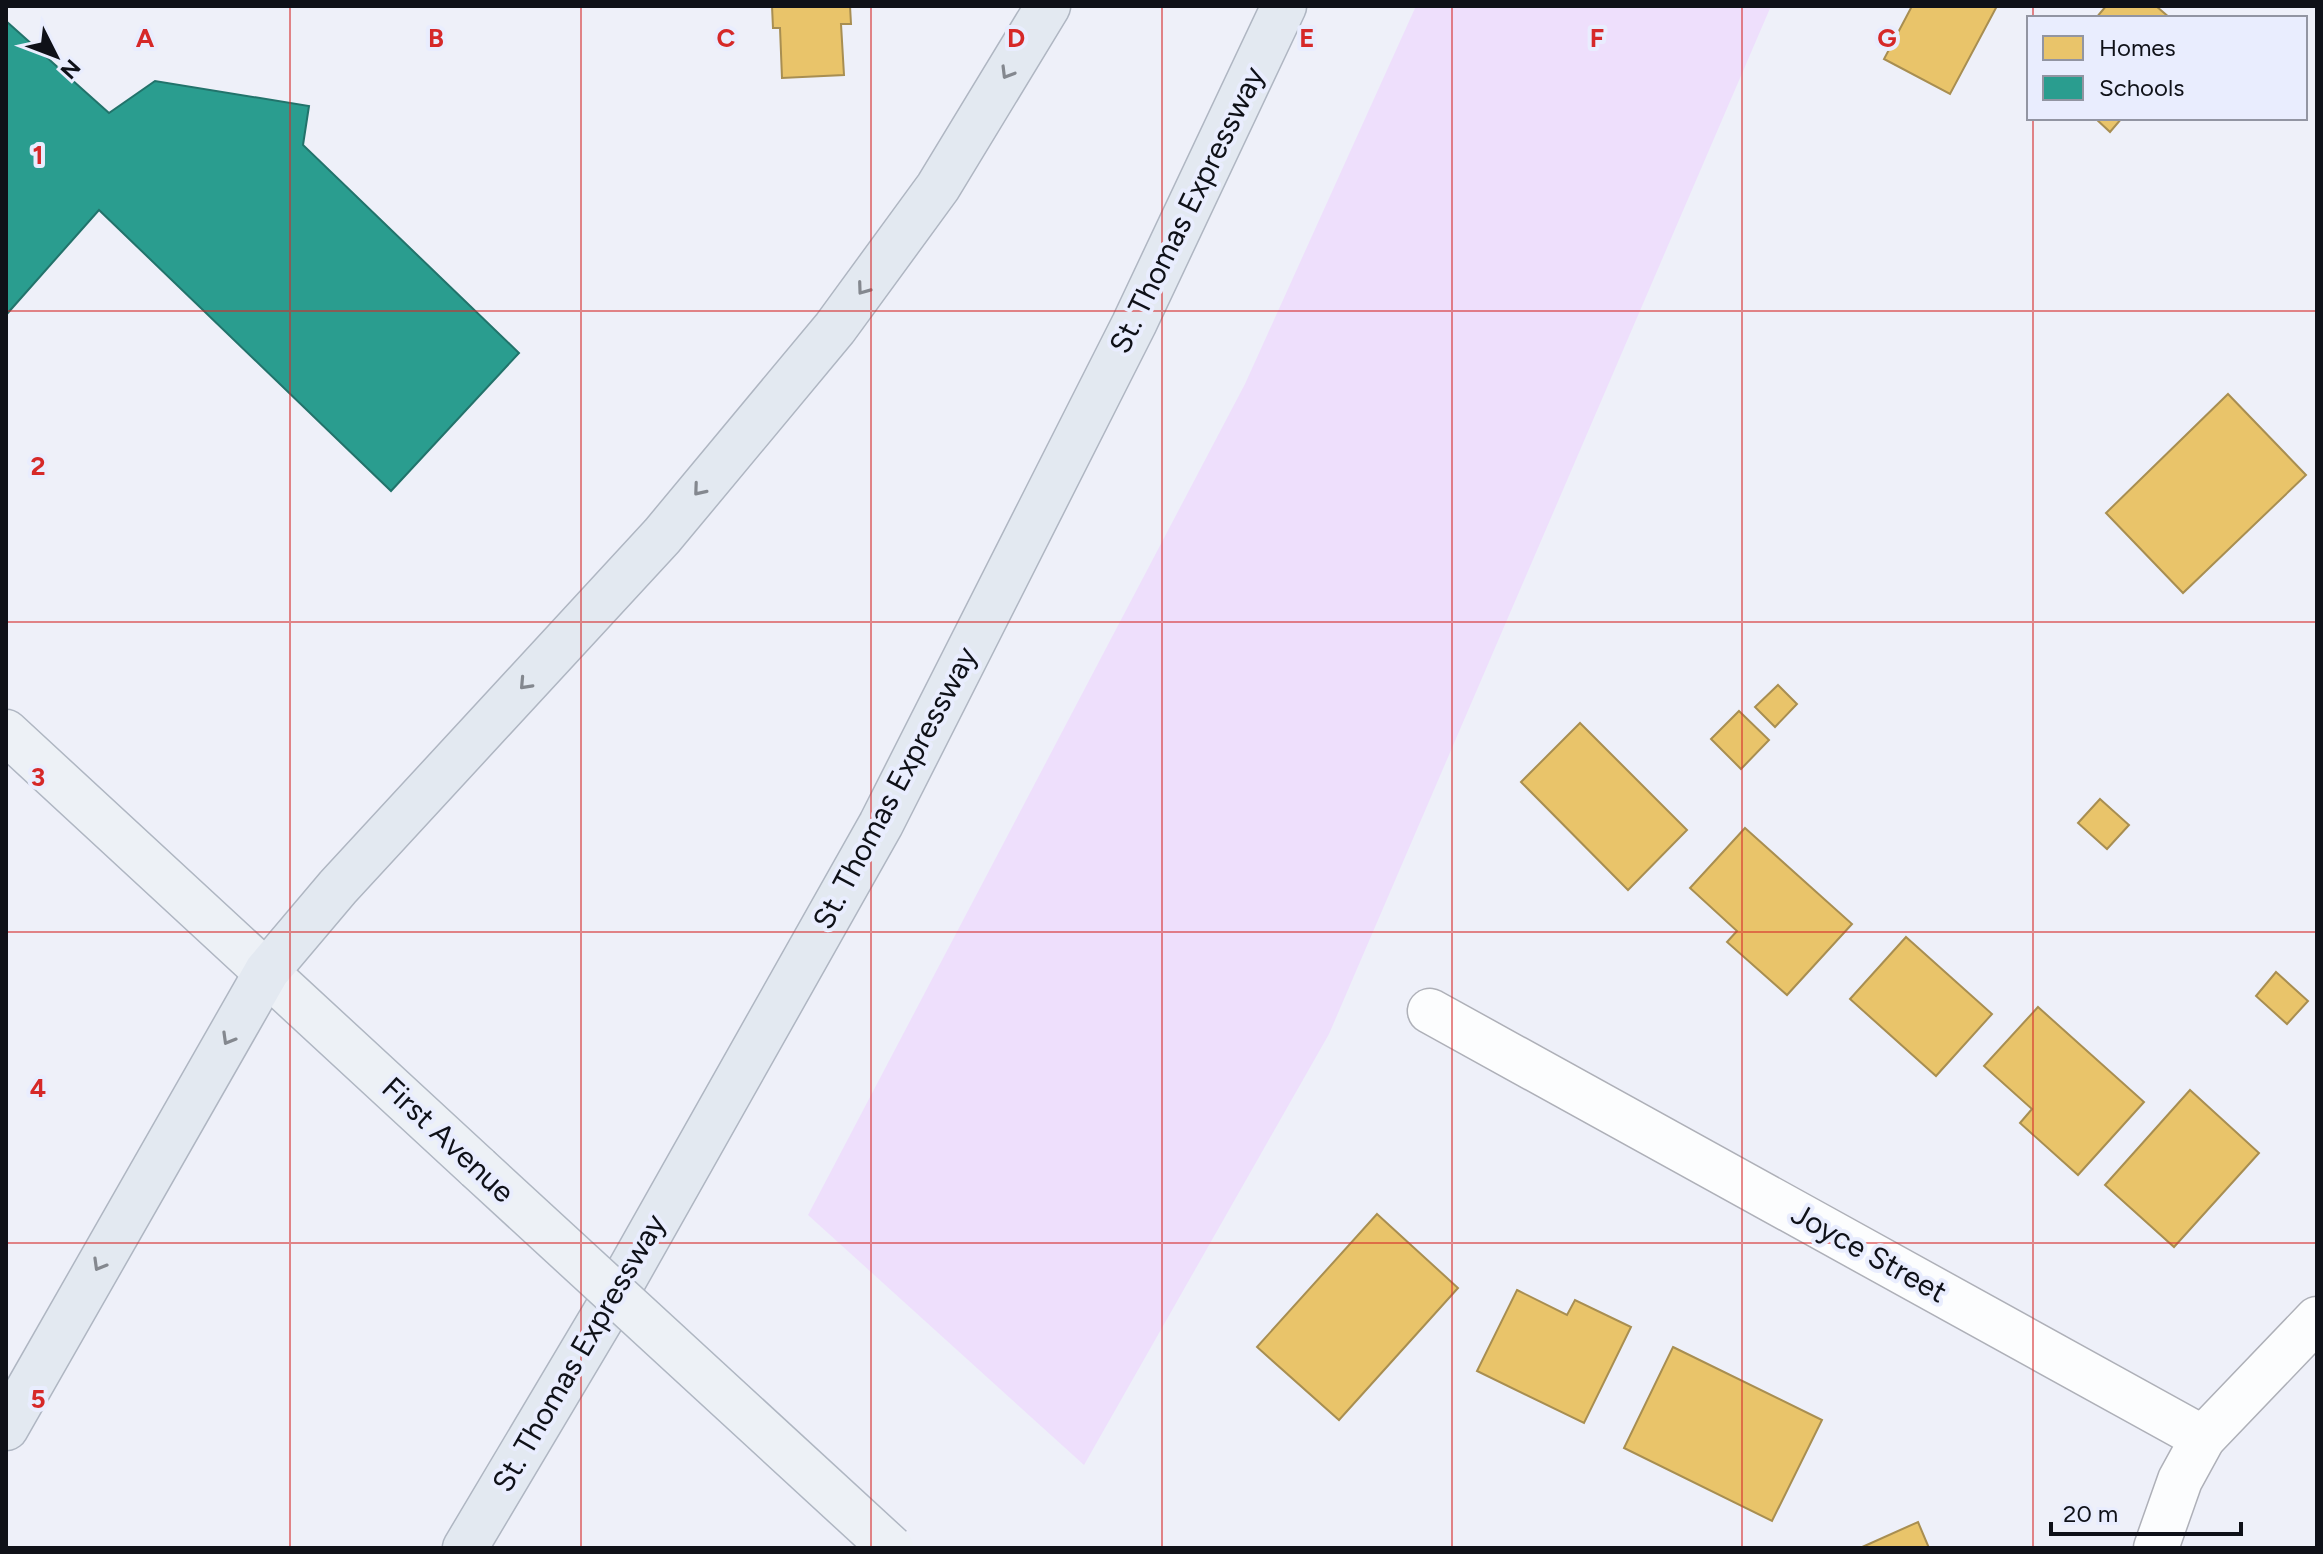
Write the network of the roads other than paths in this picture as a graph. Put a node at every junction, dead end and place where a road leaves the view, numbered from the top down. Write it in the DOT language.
graph roads {
  1 [pos="1048,6"];
  2 [pos="1284,6"];
  3 [pos="6,732"];
  4 [pos="267,971"];
  5 [pos="1430,1011"];
  6 [pos="2317,1319"];
  7 [pos="6,1428"];
  8 [pos="2203,1438"];
  9 [pos="465,1548"];
  10 [pos="891,1548"];
  11 [pos="2156,1548"];
  1 -- 4 [label="highway, one-way"];
  2 -- 9 [label="highway, St. Thomas Expressway"];
  3 -- 4 [label="main road, First Avenue"];
  4 -- 7 [label="highway, one-way"];
  4 -- 10 [label="main road, First Avenue, bridge"];
  5 -- 8 [label="street, Joyce Street"];
  6 -- 8 [label="street"];
  8 -- 11 [label="street"];
}
